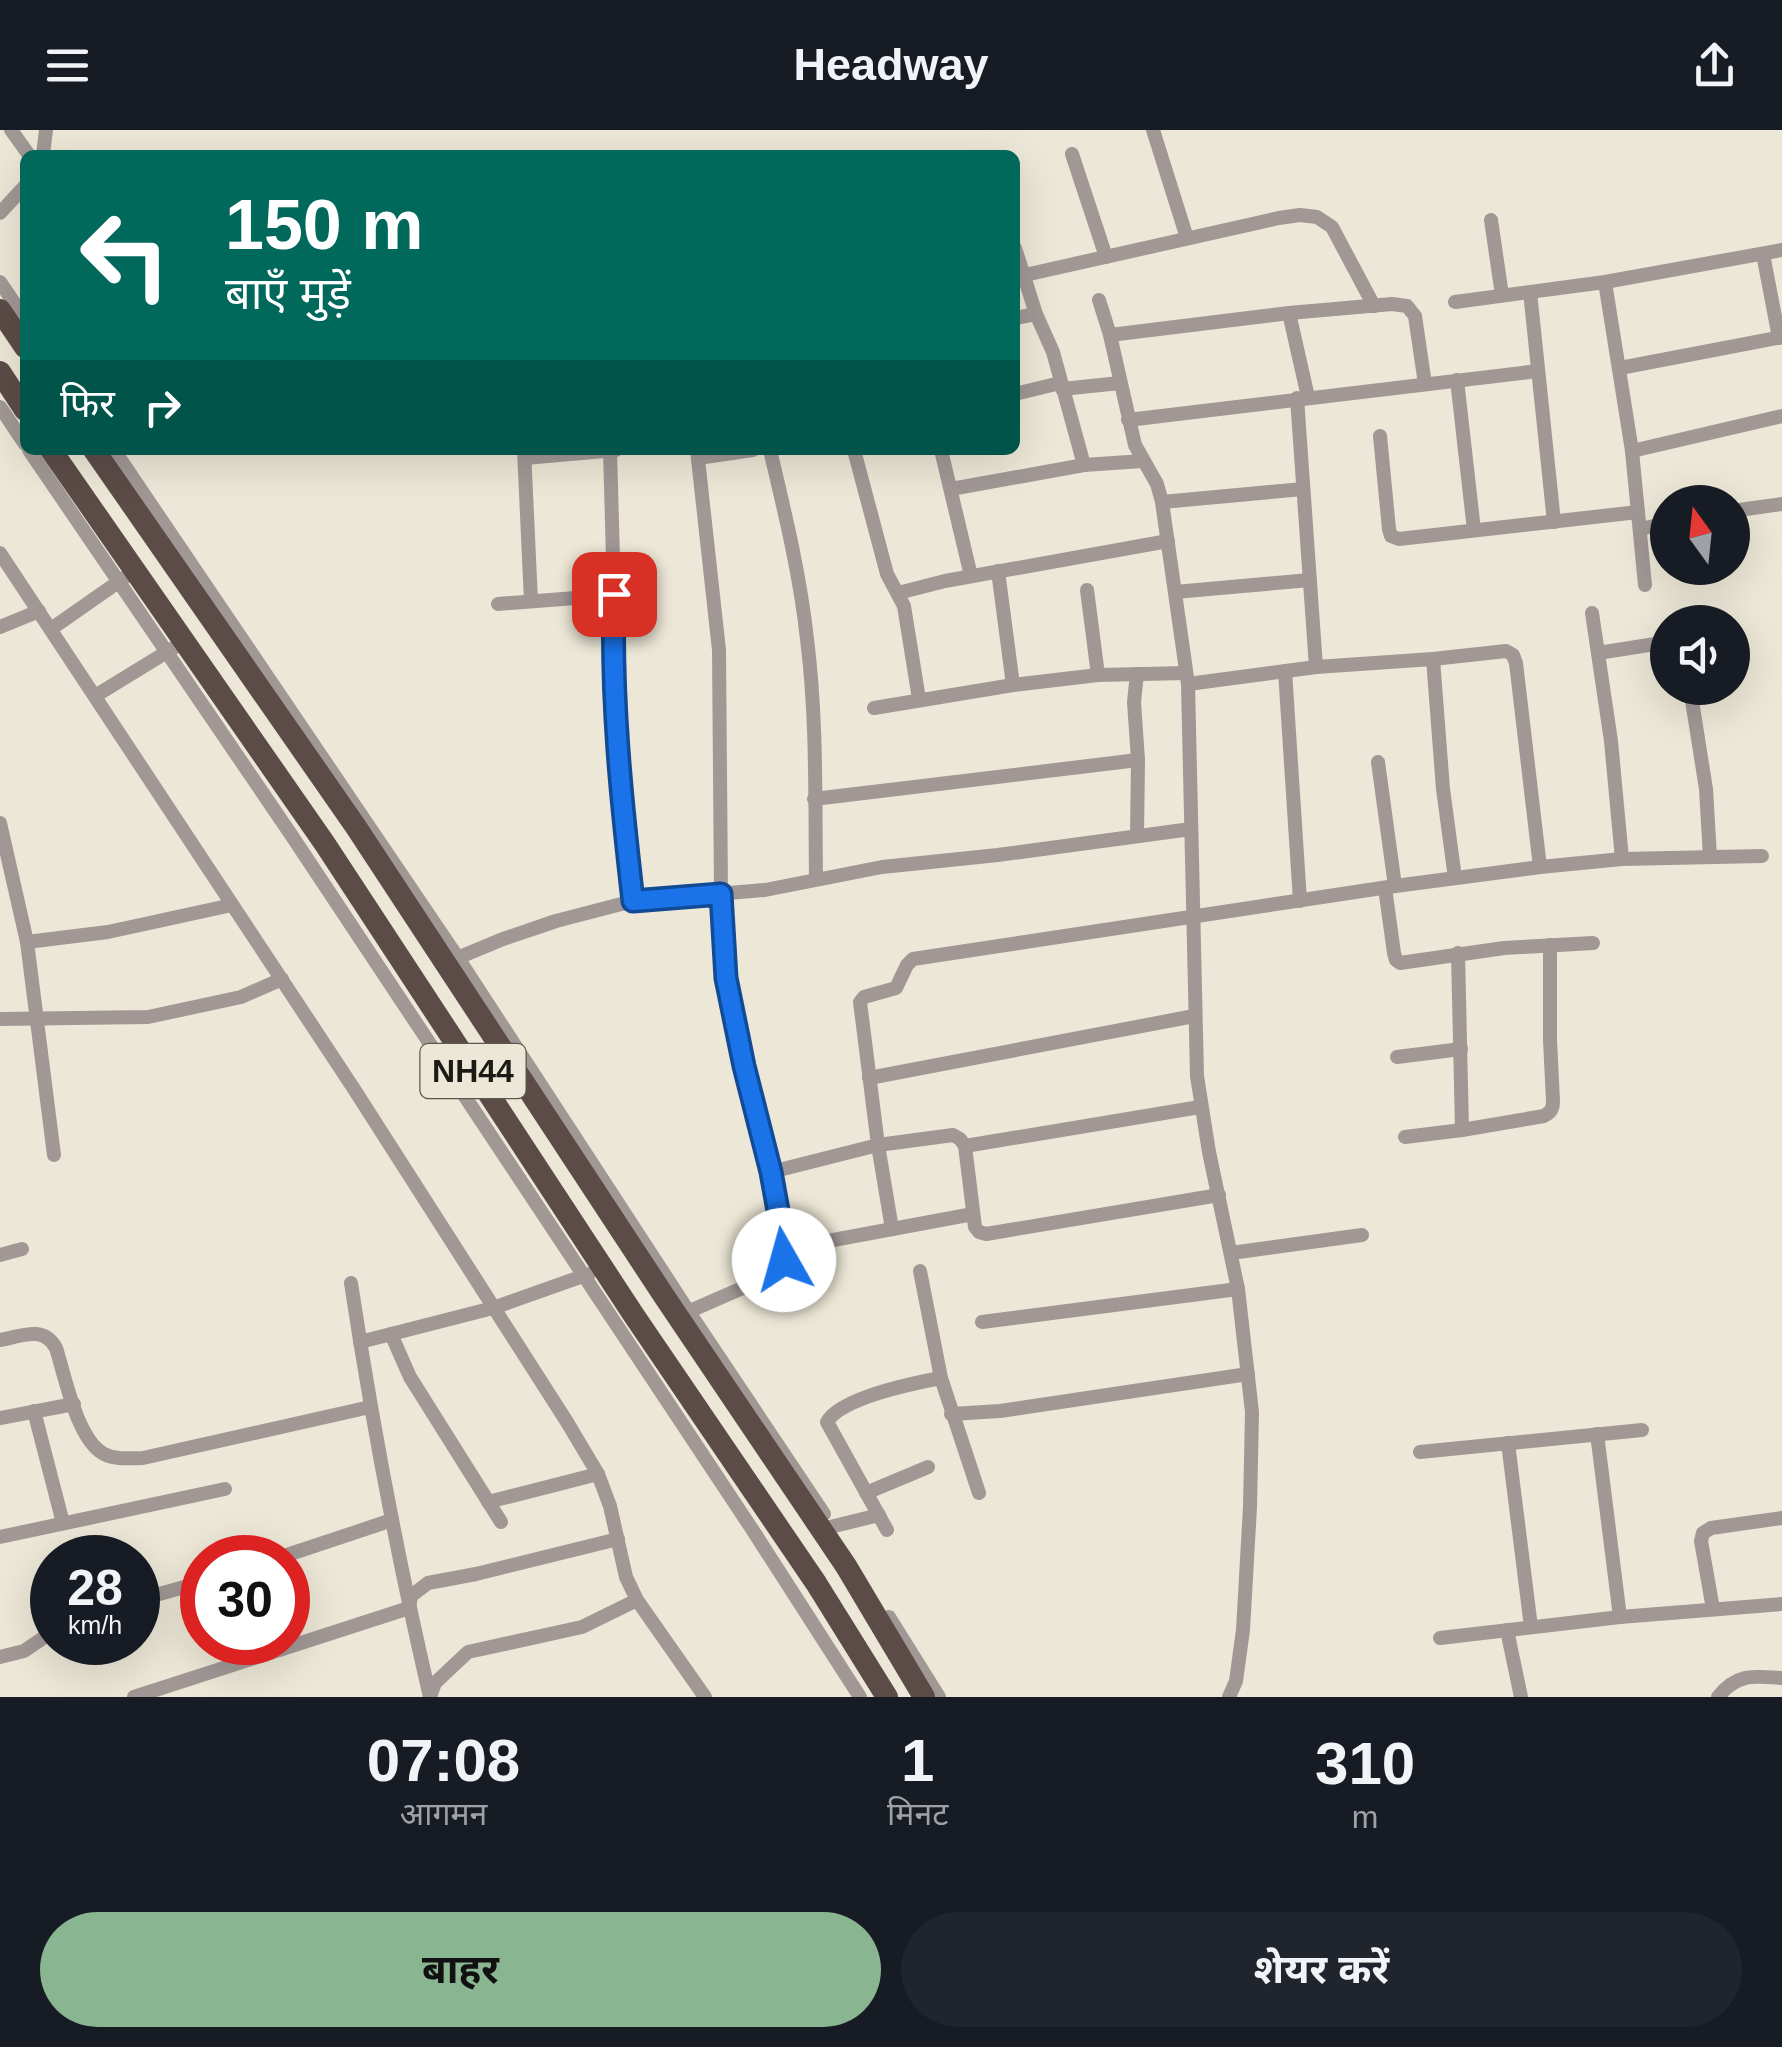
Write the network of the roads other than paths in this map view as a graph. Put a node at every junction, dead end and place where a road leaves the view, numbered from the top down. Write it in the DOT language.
graph roads {
  1 [pos="1153,130"];
  2 [pos="1072,154"];
  3 [pos="20,191"];
  4 [pos="0,212"];
  5 [pos="1491,220"];
  6 [pos="1188,238"];
  7 [pos="1782,250"];
  8 [pos="1763,254"];
  9 [pos="1106,256"];
  10 [pos="1020,261"];
  11 [pos="1025,274"];
  12 [pos="0,282"];
  13 [pos="1605,282"];
  14 [pos="1530,292"];
  15 [pos="1502,296"];
  16 [pos="1099,300"];
  17 [pos="1455,302"];
  18 [pos="1374,306"];
  19 [pos="0,310"];
  20 [pos="20,312"];
  21 [pos="1289,313"];
  22 [pos="1036,314"];
  23 [pos="1020,317"];
  24 [pos="1110,336"];
  25 [pos="1780,337"];
  26 [pos="20,340"];
  27 [pos="1620,368"];
  28 [pos="0,372"];
  29 [pos="1538,372"];
  30 [pos="1457,380"];
  31 [pos="1120,383"];
  32 [pos="1426,384"];
  33 [pos="1061,386"];
  34 [pos="1020,393"];
  35 [pos="1302,398"];
  36 [pos="20,402"];
  37 [pos="0,407"];
  38 [pos="1782,416"];
  39 [pos="1128,420"];
  40 [pos="1380,436"];
  41 [pos="20,437"];
  42 [pos="1632,451"];
  43 [pos="34,455"];
  44 [pos="55,455"];
  45 [pos="97,455"];
  46 [pos="117,455"];
  47 [pos="524,455"];
  48 [pos="612,455"];
  49 [pos="698,455"];
  50 [pos="771,455"];
  51 [pos="855,455"];
  52 [pos="942,455"];
  53 [pos="1143,460"];
  54 [pos="1084,465"];
  55 [pos="951,489"];
  56 [pos="1304,489"];
  57 [pos="1162,502"];
  58 [pos="1782,504"];
  59 [pos="1750,508"];
  60 [pos="1638,512"];
  61 [pos="1554,522"];
  62 [pos="1650,527"];
  63 [pos="1640,529"];
  64 [pos="1474,530"];
  65 [pos="1168,541"];
  66 [pos="0,553"];
  67 [pos="998,571"];
  68 [pos="128,576"];
  69 [pos="971,576"];
  70 [pos="1310,580"];
  71 [pos="1645,585"];
  72 [pos="1086,590"];
  73 [pos="1175,592"];
  74 [pos="898,593"];
  75 [pos="614,594"];
  76 [pos="531,601"];
  77 [pos="498,604"];
  78 [pos="39,610"];
  79 [pos="1592,613"];
  80 [pos="0,627"];
  81 [pos="51,629"];
  82 [pos="1650,645"];
  83 [pos="176,646"];
  84 [pos="1598,653"];
  85 [pos="1433,659"];
  86 [pos="1316,666"];
  87 [pos="1285,670"];
  88 [pos="1137,674"];
  89 [pos="1098,676"];
  90 [pos="1187,678"];
  91 [pos="1013,685"];
  92 [pos="95,696"];
  93 [pos="919,699"];
  94 [pos="1693,705"];
  95 [pos="874,708"];
  96 [pos="1138,760"];
  97 [pos="1378,762"];
  98 [pos="814,798"];
  99 [pos="0,823"];
  100 [pos="1191,829"];
  101 [pos="1136,836"];
  102 [pos="1762,856"];
  103 [pos="1710,857"];
  104 [pos="1622,859"];
  105 [pos="1540,867"];
  106 [pos="1456,878"];
  107 [pos="816,879"];
  108 [pos="1390,887"];
  109 [pos="721,894"];
  110 [pos="633,901"];
  111 [pos="1300,901"];
  112 [pos="232,905"];
  113 [pos="1192,916"];
  114 [pos="27,942"];
  115 [pos="1592,944"];
  116 [pos="1550,945"];
  117 [pos="1458,954"];
  118 [pos="452,961"];
  119 [pos="282,979"];
  120 [pos="1194,1016"];
  121 [pos="0,1019"];
  122 [pos="36,1020"];
  123 [pos="1460,1049"];
  124 [pos="1397,1057"];
  125 [pos="869,1078"];
  126 [pos="1200,1108"];
  127 [pos="1462,1130"];
  128 [pos="1405,1137"];
  129 [pos="878,1145"];
  130 [pos="965,1146"];
  131 [pos="54,1155"];
  132 [pos="771,1172"];
  133 [pos="1218,1196"];
  134 [pos="973,1214"];
  135 [pos="892,1229"];
  136 [pos="1362,1235"];
  137 [pos="22,1249"];
  138 [pos="785,1249"];
  139 [pos="1231,1254"];
  140 [pos="0,1255"];
  141 [pos="920,1271"];
  142 [pos="594,1273"];
  143 [pos="351,1283"];
  144 [pos="1238,1289"];
  145 [pos="492,1308"];
  146 [pos="683,1314"];
  147 [pos="982,1322"];
  148 [pos="392,1334"];
  149 [pos="0,1340"];
  150 [pos="360,1342"];
  151 [pos="1248,1374"];
  152 [pos="940,1378"];
  153 [pos="74,1404"];
  154 [pos="370,1407"];
  155 [pos="34,1411"];
  156 [pos="951,1414"];
  157 [pos="0,1418"];
  158 [pos="1642,1430"];
  159 [pos="1598,1434"];
  160 [pos="1508,1443"];
  161 [pos="1420,1452"];
  162 [pos="928,1466"];
  163 [pos="598,1474"];
  164 [pos="224,1488"];
  165 [pos="866,1493"];
  166 [pos="979,1493"];
  167 [pos="488,1502"];
  168 [pos="879,1515"];
  169 [pos="1782,1518"];
  170 [pos="392,1520"];
  171 [pos="501,1522"];
  172 [pos="63,1523"];
  173 [pos="827,1528"];
  174 [pos="888,1530"];
  175 [pos="0,1537"];
  176 [pos="618,1539"];
  177 [pos="310,1547"];
  178 [pos="636,1600"];
  179 [pos="1782,1604"];
  180 [pos="410,1608"];
  181 [pos="1713,1610"];
  182 [pos="1620,1617"];
  183 [pos="1532,1627"];
  184 [pos="1507,1630"];
  185 [pos="1440,1638"];
  186 [pos="30,1648"];
  187 [pos="0,1657"];
  188 [pos="1782,1678"];
  189 [pos="134,1697"];
  190 [pos="430,1697"];
  191 [pos="705,1697"];
  192 [pos="860,1697"];
  193 [pos="887,1697"];
  194 [pos="924,1697"];
  195 [pos="939,1697"];
  196 [pos="1229,1697"];
  197 [pos="1521,1697"];
  198 [pos="1718,1697"];
  1 -- 6 [label="street"];
  2 -- 9 [label="street"];
  3 -- 4 [label="street"];
  5 -- 15 [label="street"];
  6 -- 9 [label="street"];
  6 -- 18 [label="street"];
  7 -- 8 [label="street"];
  8 -- 13 [label="street"];
  8 -- 25 [label="street"];
  9 -- 11 [label="street"];
  10 -- 11 [label="street"];
  11 -- 22 [label="street"];
  12 -- 20 [label="street"];
  13 -- 14 [label="street"];
  13 -- 27 [label="street"];
  14 -- 15 [label="street"];
  14 -- 29 [label="street"];
  15 -- 17 [label="street"];
  16 -- 24 [label="street"];
  18 -- 21 [label="street"];
  18 -- 32 [label="street"];
  19 -- 26 [label="highway"];
  21 -- 24 [label="street"];
  21 -- 35 [label="street"];
  22 -- 23 [label="street"];
  22 -- 33 [label="street"];
  24 -- 31 [label="street"];
  25 -- 27 [label="street"];
  27 -- 42 [label="street"];
  28 -- 36 [label="highway"];
  29 -- 30 [label="street"];
  29 -- 61 [label="street"];
  30 -- 32 [label="street"];
  30 -- 64 [label="street"];
  31 -- 33 [label="street"];
  31 -- 39 [label="street"];
  32 -- 35 [label="street"];
  33 -- 34 [label="street"];
  33 -- 54 [label="street"];
  35 -- 39 [label="street"];
  35 -- 56 [label="street"];
  37 -- 41 [label="street"];
  38 -- 42 [label="street"];
  39 -- 53 [label="street"];
  40 -- 64 [label="street"];
  42 -- 60 [label="street"];
  43 -- 68 [label="street"];
  44 -- 68 [label="highway, NH44"];
  45 -- 118 [label="highway, NH44"];
  46 -- 118 [label="street"];
  47 -- 76 [label="street"];
  48 -- 75 [label="street"];
  49 -- 109 [label="street"];
  50 -- 98 [label="street"];
  51 -- 74 [label="street"];
  52 -- 55 [label="street"];
  53 -- 54 [label="street"];
  53 -- 57 [label="street"];
  54 -- 55 [label="street"];
  55 -- 69 [label="street"];
  56 -- 57 [label="street"];
  56 -- 70 [label="street"];
  57 -- 65 [label="street"];
  58 -- 59 [label="street"];
  60 -- 61 [label="street"];
  60 -- 63 [label="street"];
  61 -- 64 [label="street"];
  62 -- 63 [label="street"];
  63 -- 71 [label="street"];
  65 -- 67 [label="street"];
  65 -- 73 [label="street"];
  66 -- 78 [label="street"];
  67 -- 69 [label="street"];
  67 -- 91 [label="street"];
  68 -- 81 [label="street"];
  68 -- 83 [label="highway, NH44"];
  69 -- 74 [label="street"];
  70 -- 73 [label="street"];
  70 -- 86 [label="street"];
  72 -- 89 [label="street"];
  73 -- 90 [label="street"];
  74 -- 93 [label="street"];
  75 -- 76 [label="street"];
  75 -- 110 [label="street"];
  76 -- 77 [label="street"];
  78 -- 80 [label="street"];
  78 -- 81 [label="street"];
  79 -- 84 [label="street"];
  81 -- 92 [label="street"];
  82 -- 84 [label="street"];
  83 -- 92 [label="street"];
  83 -- 142 [label="highway, NH44"];
  84 -- 104 [label="street"];
  85 -- 86 [label="street"];
  85 -- 105 [label="street"];
  85 -- 106 [label="street"];
  86 -- 87 [label="street"];
  87 -- 90 [label="street"];
  87 -- 111 [label="street"];
  88 -- 89 [label="street"];
  88 -- 90 [label="street"];
  88 -- 96 [label="street"];
  89 -- 91 [label="street"];
  90 -- 100 [label="street"];
  91 -- 93 [label="street"];
  92 -- 112 [label="street"];
  93 -- 95 [label="street"];
  94 -- 103 [label="street"];
  96 -- 98 [label="street"];
  96 -- 101 [label="street"];
  97 -- 108 [label="street"];
  98 -- 107 [label="street"];
  99 -- 114 [label="street"];
  100 -- 101 [label="street"];
  100 -- 113 [label="street"];
  101 -- 107 [label="street"];
  102 -- 103 [label="street"];
  103 -- 104 [label="street"];
  104 -- 105 [label="street"];
  105 -- 106 [label="street"];
  106 -- 108 [label="street"];
  107 -- 109 [label="street"];
  108 -- 111 [label="street"];
  108 -- 117 [label="street"];
  109 -- 110 [label="street"];
  109 -- 132 [label="street"];
  110 -- 118 [label="street"];
  111 -- 113 [label="street"];
  112 -- 114 [label="street"];
  112 -- 119 [label="street"];
  113 -- 120 [label="street"];
  113 -- 125 [label="street"];
  114 -- 122 [label="street"];
  115 -- 116 [label="street"];
  116 -- 117 [label="street"];
  116 -- 127 [label="street"];
  117 -- 123 [label="street"];
  118 -- 146 [label="highway, NH44"];
  119 -- 122 [label="street"];
  119 -- 145 [label="street"];
  120 -- 125 [label="street"];
  120 -- 126 [label="street"];
  121 -- 122 [label="street"];
  122 -- 131 [label="street"];
  123 -- 124 [label="street"];
  123 -- 127 [label="street"];
  125 -- 129 [label="street"];
  126 -- 130 [label="street"];
  126 -- 133 [label="street"];
  127 -- 128 [label="street"];
  129 -- 130 [label="street"];
  129 -- 132 [label="street"];
  129 -- 135 [label="street"];
  130 -- 134 [label="street"];
  132 -- 138 [label="street"];
  133 -- 134 [label="street"];
  133 -- 139 [label="street"];
  134 -- 135 [label="street"];
  135 -- 138 [label="street"];
  136 -- 139 [label="street"];
  137 -- 140 [label="street"];
  138 -- 146 [label="street"];
  139 -- 144 [label="street"];
  141 -- 152 [label="street"];
  142 -- 145 [label="street"];
  142 -- 192 [label="street"];
  142 -- 193 [label="highway, NH44"];
  143 -- 150 [label="street"];
  144 -- 147 [label="street"];
  144 -- 151 [label="street"];
  145 -- 148 [label="street"];
  145 -- 163 [label="street"];
  146 -- 173 [label="highway, NH44"];
  148 -- 150 [label="street"];
  148 -- 167 [label="street"];
  149 -- 153 [label="street"];
  150 -- 154 [label="street"];
  151 -- 156 [label="street"];
  151 -- 196 [label="street"];
  152 -- 156 [label="street"];
  152 -- 165 [label="street"];
  153 -- 154 [label="street"];
  153 -- 155 [label="street"];
  154 -- 170 [label="street"];
  155 -- 157 [label="street"];
  155 -- 172 [label="street"];
  156 -- 166 [label="street"];
  158 -- 159 [label="street"];
  159 -- 160 [label="street"];
  159 -- 182 [label="street"];
  160 -- 161 [label="street"];
  160 -- 183 [label="street"];
  162 -- 165 [label="street"];
  163 -- 167 [label="street"];
  163 -- 176 [label="street"];
  164 -- 172 [label="street"];
  165 -- 168 [label="street"];
  167 -- 171 [label="street"];
  168 -- 173 [label="street"];
  168 -- 174 [label="street"];
  169 -- 181 [label="street"];
  170 -- 177 [label="street"];
  170 -- 180 [label="street"];
  172 -- 175 [label="street"];
  173 -- 194 [label="highway, NH44"];
  173 -- 195 [label="street"];
  176 -- 178 [label="street"];
  176 -- 180 [label="street"];
  178 -- 190 [label="street"];
  178 -- 191 [label="street"];
  179 -- 181 [label="street"];
  180 -- 189 [label="street"];
  180 -- 190 [label="street"];
  181 -- 182 [label="street"];
  182 -- 183 [label="street"];
  183 -- 184 [label="street"];
  184 -- 185 [label="street"];
  184 -- 197 [label="street"];
  186 -- 187 [label="street"];
  188 -- 198 [label="street"];
}
